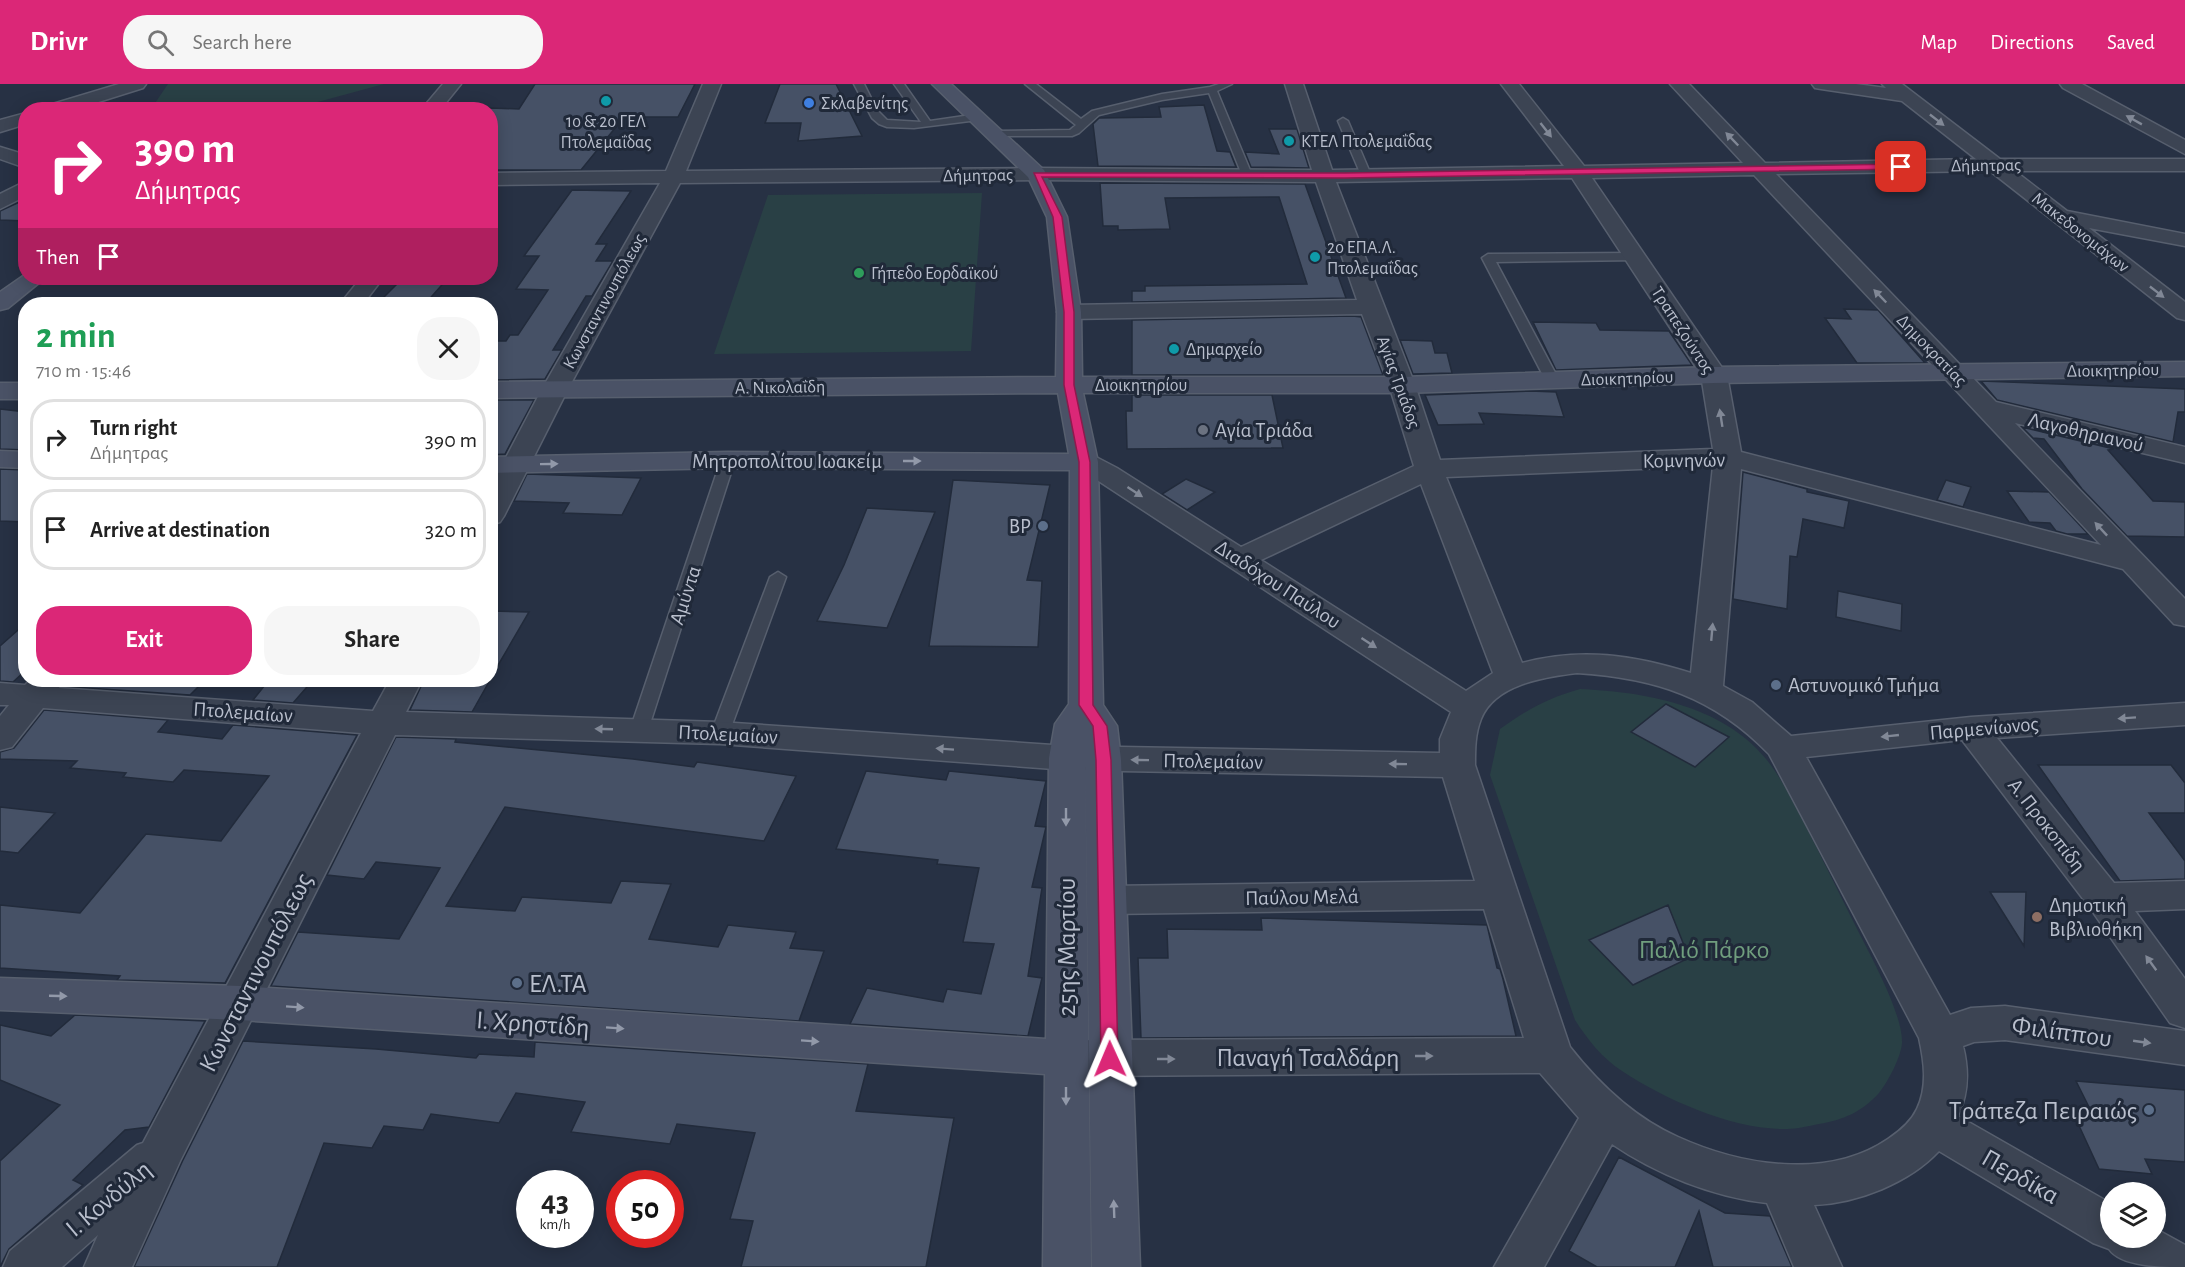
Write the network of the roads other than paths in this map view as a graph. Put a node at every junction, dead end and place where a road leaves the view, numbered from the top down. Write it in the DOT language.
graph roads {
  1 [pos="136,84"];
  2 [pos="149,84"];
  3 [pos="452,84"];
  4 [pos="712,84"];
  5 [pos="859,84"];
  6 [pos="899,84"];
  7 [pos="940,84"];
  8 [pos="1030,84"];
  9 [pos="1227,84"];
  10 [pos="1294,84"];
  11 [pos="1510,84"];
  12 [pos="1679,84"];
  13 [pos="1821,84"];
  14 [pos="1892,84"];
  15 [pos="2068,84"];
  16 [pos="1212,90"];
  17 [pos="1908,98"];
  18 [pos="77,102"];
  19 [pos="134,102"];
  20 [pos="437,102"];
  21 [pos="18,120"];
  22 [pos="1343,121"];
  23 [pos="927,123"];
  24 [pos="1081,124"];
  25 [pos="0,126"];
  26 [pos="986,126"];
  27 [pos="2185,148"];
  28 [pos="0,153"];
  29 [pos="18,159"];
  30 [pos="1994,165"];
  31 [pos="2185,165"];
  32 [pos="1761,170"];
  33 [pos="1579,173"];
  34 [pos="1037,174"];
  35 [pos="1248,175"];
  36 [pos="1366,175"];
  37 [pos="1324,176"];
  38 [pos="673,178"];
  39 [pos="498,179"];
  40 [pos="18,192"];
  41 [pos="0,202"];
  42 [pos="2059,215"];
  43 [pos="2185,240"];
  44 [pos="1635,257"];
  45 [pos="24,285"];
  46 [pos="366,285"];
  47 [pos="357,297"];
  48 [pos="0,303"];
  49 [pos="1371,307"];
  50 [pos="1069,312"];
  51 [pos="2185,313"];
  52 [pos="2185,369"];
  53 [pos="1952,372"];
  54 [pos="1714,375"];
  55 [pos="1552,380"];
  56 [pos="1069,385"];
  57 [pos="1402,385"];
  58 [pos="555,389"];
  59 [pos="498,390"];
  60 [pos="0,391"];
  61 [pos="18,391"];
  62 [pos="1987,408"];
  63 [pos="2185,455"];
  64 [pos="1728,457"];
  65 [pos="0,459"];
  66 [pos="18,459"];
  67 [pos="728,460"];
  68 [pos="1084,462"];
  69 [pos="504,465"];
  70 [pos="1429,470"];
  71 [pos="498,487"];
  72 [pos="1240,559"];
  73 [pos="2134,563"];
  74 [pos="778,577"];
  75 [pos="2185,617"];
  76 [pos="1511,677"];
  77 [pos="402,687"];
  78 [pos="42,688"];
  79 [pos="1706,691"];
  80 [pos="0,694"];
  81 [pos="1469,708"];
  82 [pos="2185,714"];
  83 [pos="383,723"];
  84 [pos="1971,728"];
  85 [pos="639,730"];
  86 [pos="720,732"];
  87 [pos="0,739"];
  88 [pos="1783,748"];
  89 [pos="1085,759"];
  90 [pos="1456,765"];
  91 [pos="1497,895"];
  92 [pos="2185,895"];
  93 [pos="2104,898"];
  94 [pos="1107,900"];
  95 [pos="0,994"];
  96 [pos="240,1003"];
  97 [pos="2185,1011"];
  98 [pos="1940,1037"];
  99 [pos="2185,1048"];
  100 [pos="1551,1055"];
  101 [pos="1066,1058"];
  102 [pos="1110,1059"];
  103 [pos="1605,1114"];
  104 [pos="1932,1124"];
  105 [pos="161,1152"];
  106 [pos="1782,1184"];
  107 [pos="2100,1222"];
  108 [pos="2146,1248"];
  109 [pos="27,1267"];
  110 [pos="108,1267"];
  111 [pos="1067,1267"];
  112 [pos="1116,1267"];
  113 [pos="1518,1267"];
  114 [pos="1818,1267"];
  115 [pos="2179,1267"];
  1 -- 18 [label="street"];
  2 -- 19 [label="street"];
  3 -- 20 [label="street"];
  4 -- 38 [label="street, Κωνσταντινουπόλεως"];
  5 -- 23 [label="lane"];
  6 -- 23 [label="lane"];
  7 -- 26 [label="street, 25ης Μαρτίου"];
  8 -- 24 [label="lane"];
  9 -- 16 [label="lane"];
  10 -- 37 [label="street, Αγίας Τριάδος"];
  11 -- 33 [label="street, Τραπεζούντος, one-way"];
  32 -- 12 [label="street, Δημοκρατίας, one-way"];
  13 -- 17 [label="street"];
  14 -- 17 [label="street, Μακεδονομάχων"];
  27 -- 15 [label="street, one-way"];
  16 -- 24 [label="lane"];
  16 -- 35 [label="lane"];
  17 -- 30 [label="street, Μακεδονομάχων, one-way"];
  21 -- 25 [label="street"];
  22 -- 36 [label="lane"];
  23 -- 26 [label="lane"];
  24 -- 26 [label="lane"];
  26 -- 34 [label="street, 25ης Μαρτίου"];
  28 -- 29 [label="street"];
  30 -- 31 [label="street, Δήμητρας"];
  30 -- 32 [label="street, Δήμητρας"];
  30 -- 42 [label="street, Μακεδονομάχων"];
  32 -- 33 [label="street, Δήμητρας"];
  53 -- 32 [label="street, Δημοκρατίας, one-way"];
  33 -- 36 [label="street, Δήμητρας"];
  33 -- 44 [label="street, Τραπεζούντος"];
  34 -- 35 [label="street, Δήμητρας"];
  34 -- 38 [label="street, Δήμητρας"];
  34 -- 50 [label="street, 25ης Μαρτίου"];
  35 -- 37 [label="street, Δήμητρας"];
  36 -- 37 [label="street, Δήμητρας"];
  37 -- 49 [label="street, Αγίας Τριάδος"];
  38 -- 39 [label="street, Δήμητρας"];
  38 -- 58 [label="street, Κωνσταντινουπόλεως"];
  40 -- 41 [label="street"];
  42 -- 43 [label="street"];
  42 -- 51 [label="street, Μακεδονομάχων, one-way"];
  44 -- 54 [label="street, Τραπεζούντος"];
  44 -- 55 [label="lane"];
  45 -- 48 [label="street"];
  46 -- 47 [label="street"];
  49 -- 50 [label="street"];
  49 -- 57 [label="street, Αγίας Τριάδος"];
  50 -- 56 [label="street, 25ης Μαρτίου"];
  52 -- 53 [label="street, Διοικητηρίου"];
  53 -- 54 [label="street, Διοικητηρίου"];
  53 -- 62 [label="street, Δημοκρατίας"];
  54 -- 55 [label="street, Διοικητηρίου"];
  64 -- 54 [label="street, Τραπεζούντος, one-way"];
  55 -- 57 [label="street, Διοικητηρίου"];
  56 -- 57 [label="street, Διοικητηρίου"];
  56 -- 58 [label="street, Α. Νικολαΐδη"];
  56 -- 68 [label="street, 25ης Μαρτίου"];
  57 -- 70 [label="street, Αγίας Τριάδος"];
  58 -- 59 [label="street, Α. Νικολαΐδη"];
  58 -- 69 [label="street, Κωνσταντινουπόλεως"];
  60 -- 61 [label="street"];
  62 -- 63 [label="street, Λαγοθηριανού"];
  73 -- 62 [label="street, Δημοκρατίας, one-way"];
  64 -- 70 [label="street, Κομνηνών"];
  64 -- 73 [label="street, Κομνηνών"];
  79 -- 64 [label="street, Τραπεζούντος, one-way"];
  65 -- 66 [label="street"];
  67 -- 68 [label="street, Μητροπολίτου Ιωακείμ, one-way"];
  69 -- 67 [label="street, Μητροπολίτου Ιωακείμ, one-way"];
  67 -- 85 [label="lane, Αμύντα"];
  68 -- 72 [label="street, Διαδόχου Παύλου, one-way"];
  68 -- 89 [label="street, 25ης Μαρτίου"];
  69 -- 71 [label="street, Κωνσταντινουπόλεως"];
  70 -- 72 [label="street, Κομνηνών"];
  70 -- 76 [label="street, Αγίας Τριάδος"];
  72 -- 81 [label="street, Διαδόχου Παύλου, one-way"];
  73 -- 75 [label="street, Δημοκρατίας"];
  74 -- 86 [label="lane"];
  76 -- 79 [label="street"];
  76 -- 81 [label="street"];
  77 -- 83 [label="street, Κωνσταντινουπόλεως"];
  78 -- 80 [label="street, Πτολεμαίων"];
  78 -- 83 [label="street, Πτολεμαίων"];
  78 -- 87 [label="street"];
  79 -- 88 [label="street"];
  81 -- 90 [label="street"];
  82 -- 84 [label="street, Παρμενίωνος, one-way"];
  85 -- 83 [label="street, Πτολεμαίων, one-way"];
  83 -- 96 [label="street, Κωνσταντινουπόλεως"];
  84 -- 88 [label="street, Παρμενίωνος, one-way"];
  84 -- 93 [label="street, Α. Προκοπίδη"];
  85 -- 86 [label="street, Πτολεμαίων"];
  89 -- 86 [label="street, Πτολεμαίων, one-way"];
  88 -- 98 [label="street"];
  90 -- 89 [label="street, Πτολεμαίων, one-way"];
  89 -- 94 [label="street, 25ης Μαρτίου"];
  89 -- 101 [label="street, 25ης Μαρτίου, one-way"];
  90 -- 91 [label="street"];
  91 -- 94 [label="street, Παύλου Μελά"];
  91 -- 100 [label="street"];
  92 -- 93 [label="street"];
  97 -- 93 [label="street, Α. Προκοπίδη, one-way"];
  94 -- 102 [label="street, 25ης Μαρτίου"];
  95 -- 96 [label="street, Ι. Χρηστίδη, one-way"];
  96 -- 101 [label="street, Ι. Χρηστίδη, one-way"];
  96 -- 105 [label="street, Κωνσταντινουπόλεως"];
  98 -- 99 [label="street, Φιλίππου, one-way"];
  98 -- 104 [label="street"];
  102 -- 100 [label="street, Παναγή Τσαλδάρη, one-way"];
  100 -- 103 [label="street"];
  101 -- 102 [label="street, Παναγή Τσαλδάρη"];
  101 -- 111 [label="street, 25ης Μαρτίου, one-way"];
  112 -- 102 [label="street, 25ης Μαρτίου, one-way"];
  103 -- 106 [label="street"];
  103 -- 113 [label="street"];
  104 -- 106 [label="street"];
  104 -- 107 [label="street, Περδίκα"];
  105 -- 109 [label="street, Ι. Κονδύλη"];
  105 -- 110 [label="street, Κωνσταντινουπόλεως"];
  106 -- 114 [label="street"];
  108 -- 115 [label="street"];
}
